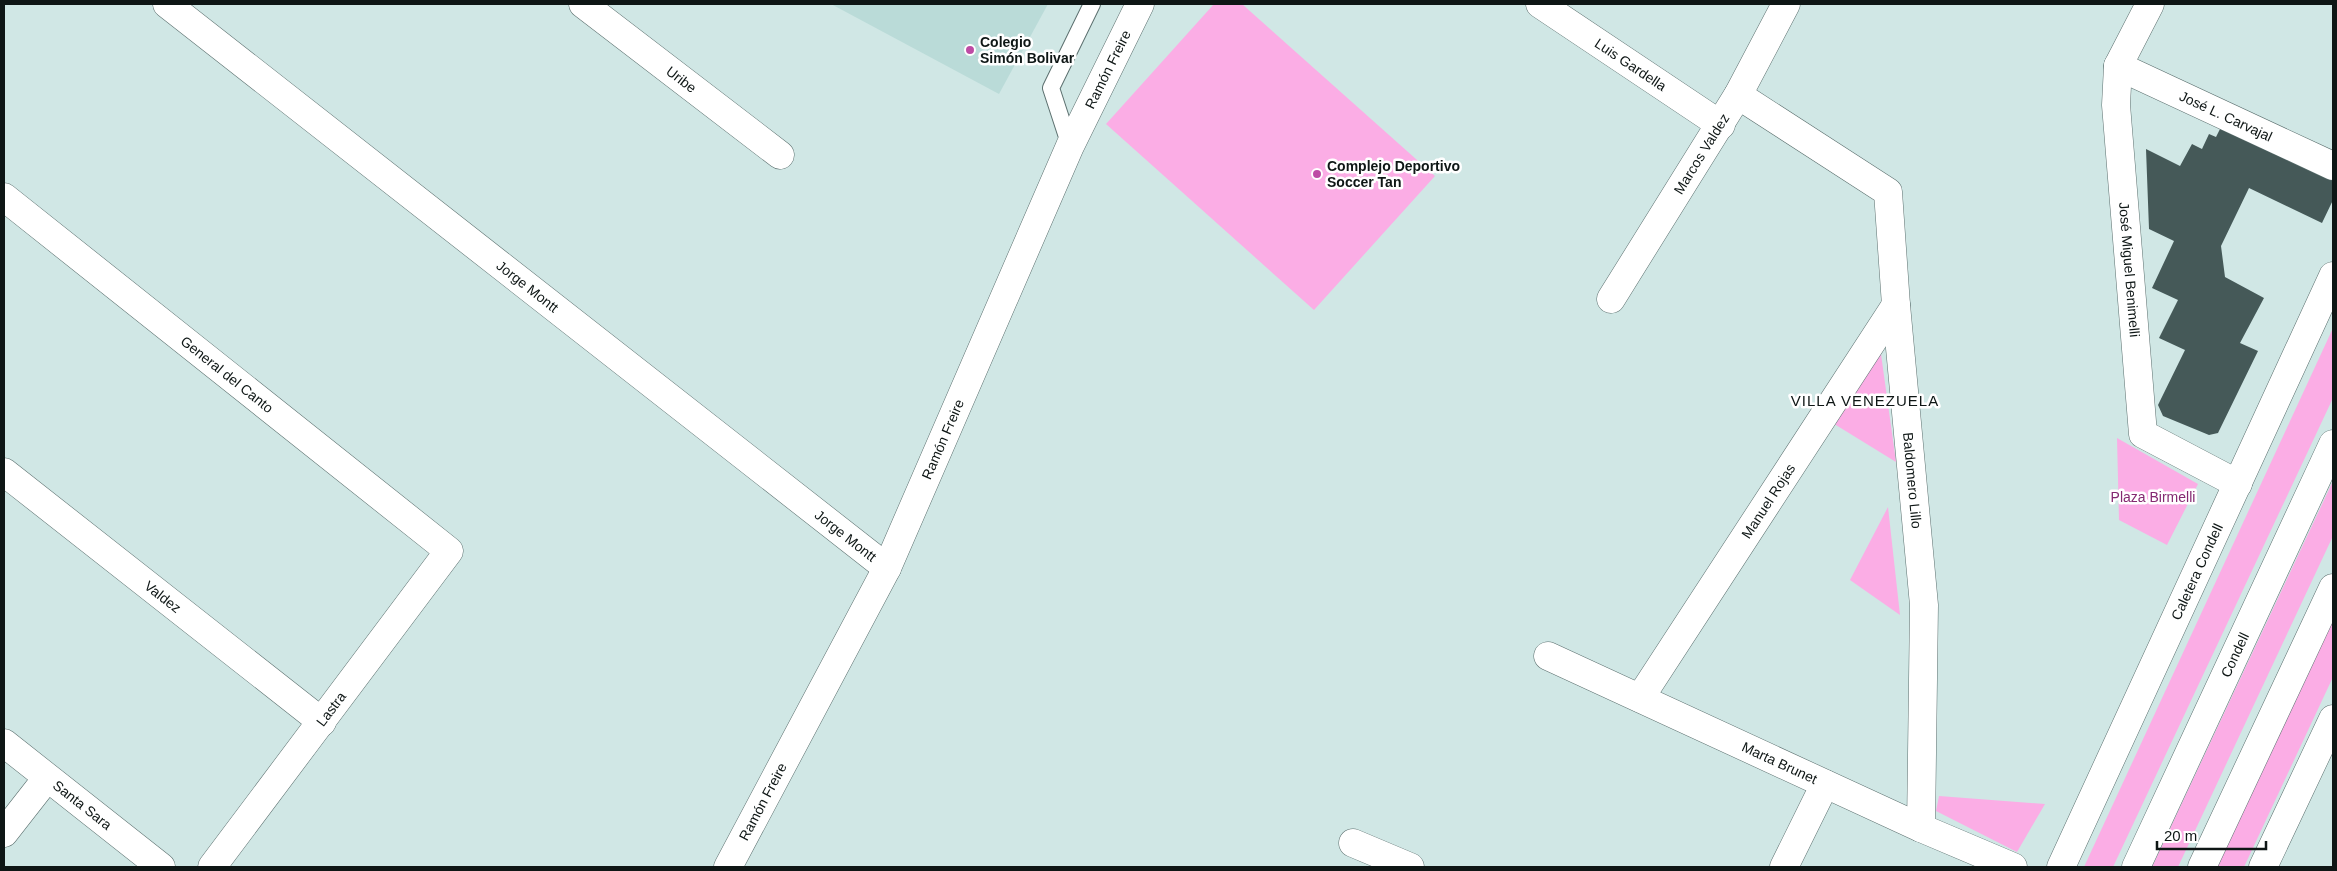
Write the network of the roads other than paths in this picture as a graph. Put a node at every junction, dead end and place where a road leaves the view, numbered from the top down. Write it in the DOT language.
graph roads {
  1 [pos="167,4"];
  2 [pos="583,4"];
  3 [pos="1092,4"];
  4 [pos="1140,4"];
  5 [pos="1786,4"];
  6 [pos="2150,4"];
  7 [pos="1547,6"];
  8 [pos="2118,66"];
  9 [pos="1738,95"];
  10 [pos="1721,125"];
  11 [pos="1070,146"];
  12 [pos="780,155"];
  13 [pos="2333,166"];
  14 [pos="4,197"];
  15 [pos="2333,276"];
  16 [pos="1611,299"];
  17 [pos="1896,305"];
  18 [pos="2333,444"];
  19 [pos="4,472"];
  20 [pos="2238,484"];
  21 [pos="450,551"];
  22 [pos="887,568"];
  23 [pos="2333,588"];
  24 [pos="1548,656"];
  25 [pos="1640,698"];
  26 [pos="2333,719"];
  27 [pos="322,722"];
  28 [pos="4,743"];
  29 [pos="47,778"];
  30 [pos="1825,784"];
  31 [pos="1921,828"];
  32 [pos="4,833"];
  33 [pos="1352,843"];
  34 [pos="160,867"];
  35 [pos="212,867"];
  36 [pos="728,867"];
  37 [pos="1410,867"];
  38 [pos="1784,867"];
  39 [pos="2013,867"];
  40 [pos="2061,867"];
  41 [pos="2136,867"];
  42 [pos="2202,867"];
  43 [pos="2263,867"];
  1 -- 22 [label="street, Jorge Montt"];
  2 -- 12 [label="street, Uribe"];
  3 -- 11 [label="lane"];
  4 -- 11 [label="street, Ramón Freire"];
  5 -- 9 [label="street, Marcos Valdez"];
  6 -- 8 [label="street, José Miguel Benimelli"];
  7 -- 10 [label="street, Luis Gardella"];
  8 -- 13 [label="street, José L. Carvajal"];
  8 -- 20 [label="street, José Miguel Benimelli"];
  9 -- 10 [label="street, Marcos Valdez"];
  9 -- 17 [label="street, Baldomero Lillo"];
  10 -- 16 [label="street, Marcos Valdez"];
  11 -- 22 [label="street, Ramón Freire"];
  14 -- 21 [label="street, General del Canto"];
  15 -- 20 [label="street, Caletera Condell"];
  17 -- 25 [label="street, Manuel Rojas"];
  17 -- 31 [label="street, Baldomero Lillo"];
  18 -- 41 [label="street, Condell"];
  19 -- 27 [label="street, Valdez"];
  20 -- 40 [label="street, Caletera Condell"];
  21 -- 27 [label="street, Lastra"];
  22 -- 36 [label="street, Ramón Freire"];
  23 -- 42 [label="street"];
  24 -- 25 [label="street, Marta Brunet"];
  25 -- 30 [label="street, Marta Brunet"];
  26 -- 43 [label="street"];
  27 -- 35 [label="street, Lastra"];
  28 -- 29 [label="street, Santa Sara"];
  29 -- 32 [label="street"];
  29 -- 34 [label="street, Santa Sara"];
  30 -- 31 [label="street, Marta Brunet"];
  30 -- 38 [label="street"];
  31 -- 39 [label="street, Marta Brunet"];
  33 -- 37 [label="street"];
}
